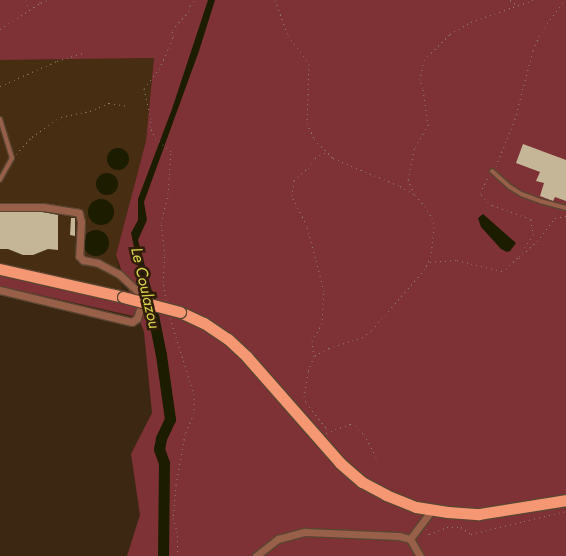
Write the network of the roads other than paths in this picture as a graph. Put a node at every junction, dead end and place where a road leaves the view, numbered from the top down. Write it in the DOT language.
graph roads {
  1 [pos="0,119"];
  2 [pos="492,171"];
  3 [pos="0,180"];
  4 [pos="0,206"];
  5 [pos="566,208"];
  6 [pos="0,269"];
  7 [pos="0,290"];
  8 [pos="566,504"];
  9 [pos="432,510"];
  10 [pos="410,539"];
  11 [pos="256,556"];
  12 [pos="420,556"];
  1 -- 3 [label="lane"];
  2 -- 5 [label="lane"];
  4 -- 7 [label="street"];
  6 -- 9 [label="main road, bridge"];
  8 -- 9 [label="main road"];
  9 -- 10 [label="street"];
  10 -- 11 [label="street"];
  10 -- 12 [label="street"];
}
